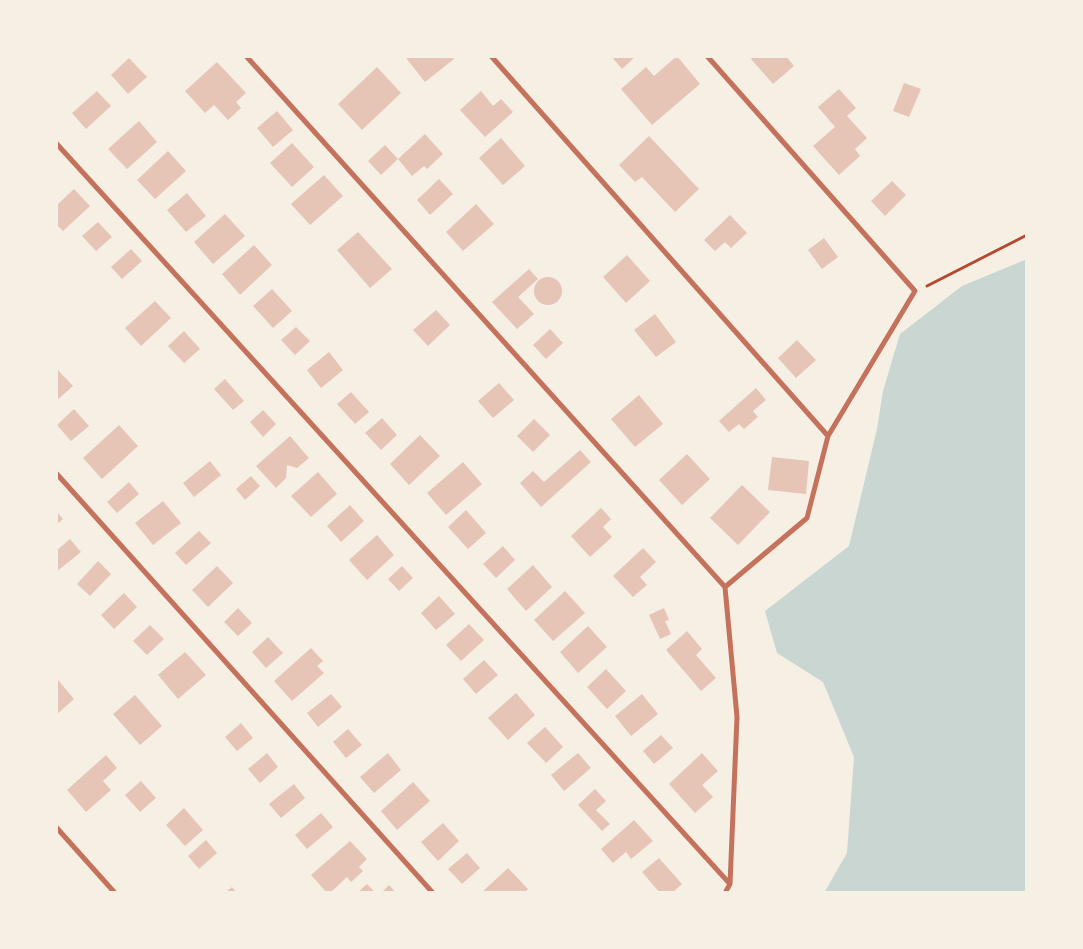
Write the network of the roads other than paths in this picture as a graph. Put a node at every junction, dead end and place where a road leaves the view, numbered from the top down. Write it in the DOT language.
graph roads {
  1 [pos="246,56"];
  2 [pos="491,56"];
  3 [pos="707,56"];
  4 [pos="56,143"];
  5 [pos="828,436"];
  6 [pos="56,473"];
  7 [pos="725,587"];
  8 [pos="56,827"];
  9 [pos="730,884"];
  10 [pos="115,893"];
  11 [pos="433,893"];
  12 [pos="725,893"];
  1 -- 7 [label="street"];
  2 -- 5 [label="street"];
  3 -- 5 [label="street"];
  4 -- 9 [label="street"];
  5 -- 7 [label="street"];
  6 -- 11 [label="street"];
  7 -- 9 [label="street"];
  8 -- 10 [label="street"];
  9 -- 12 [label="street"];
}
